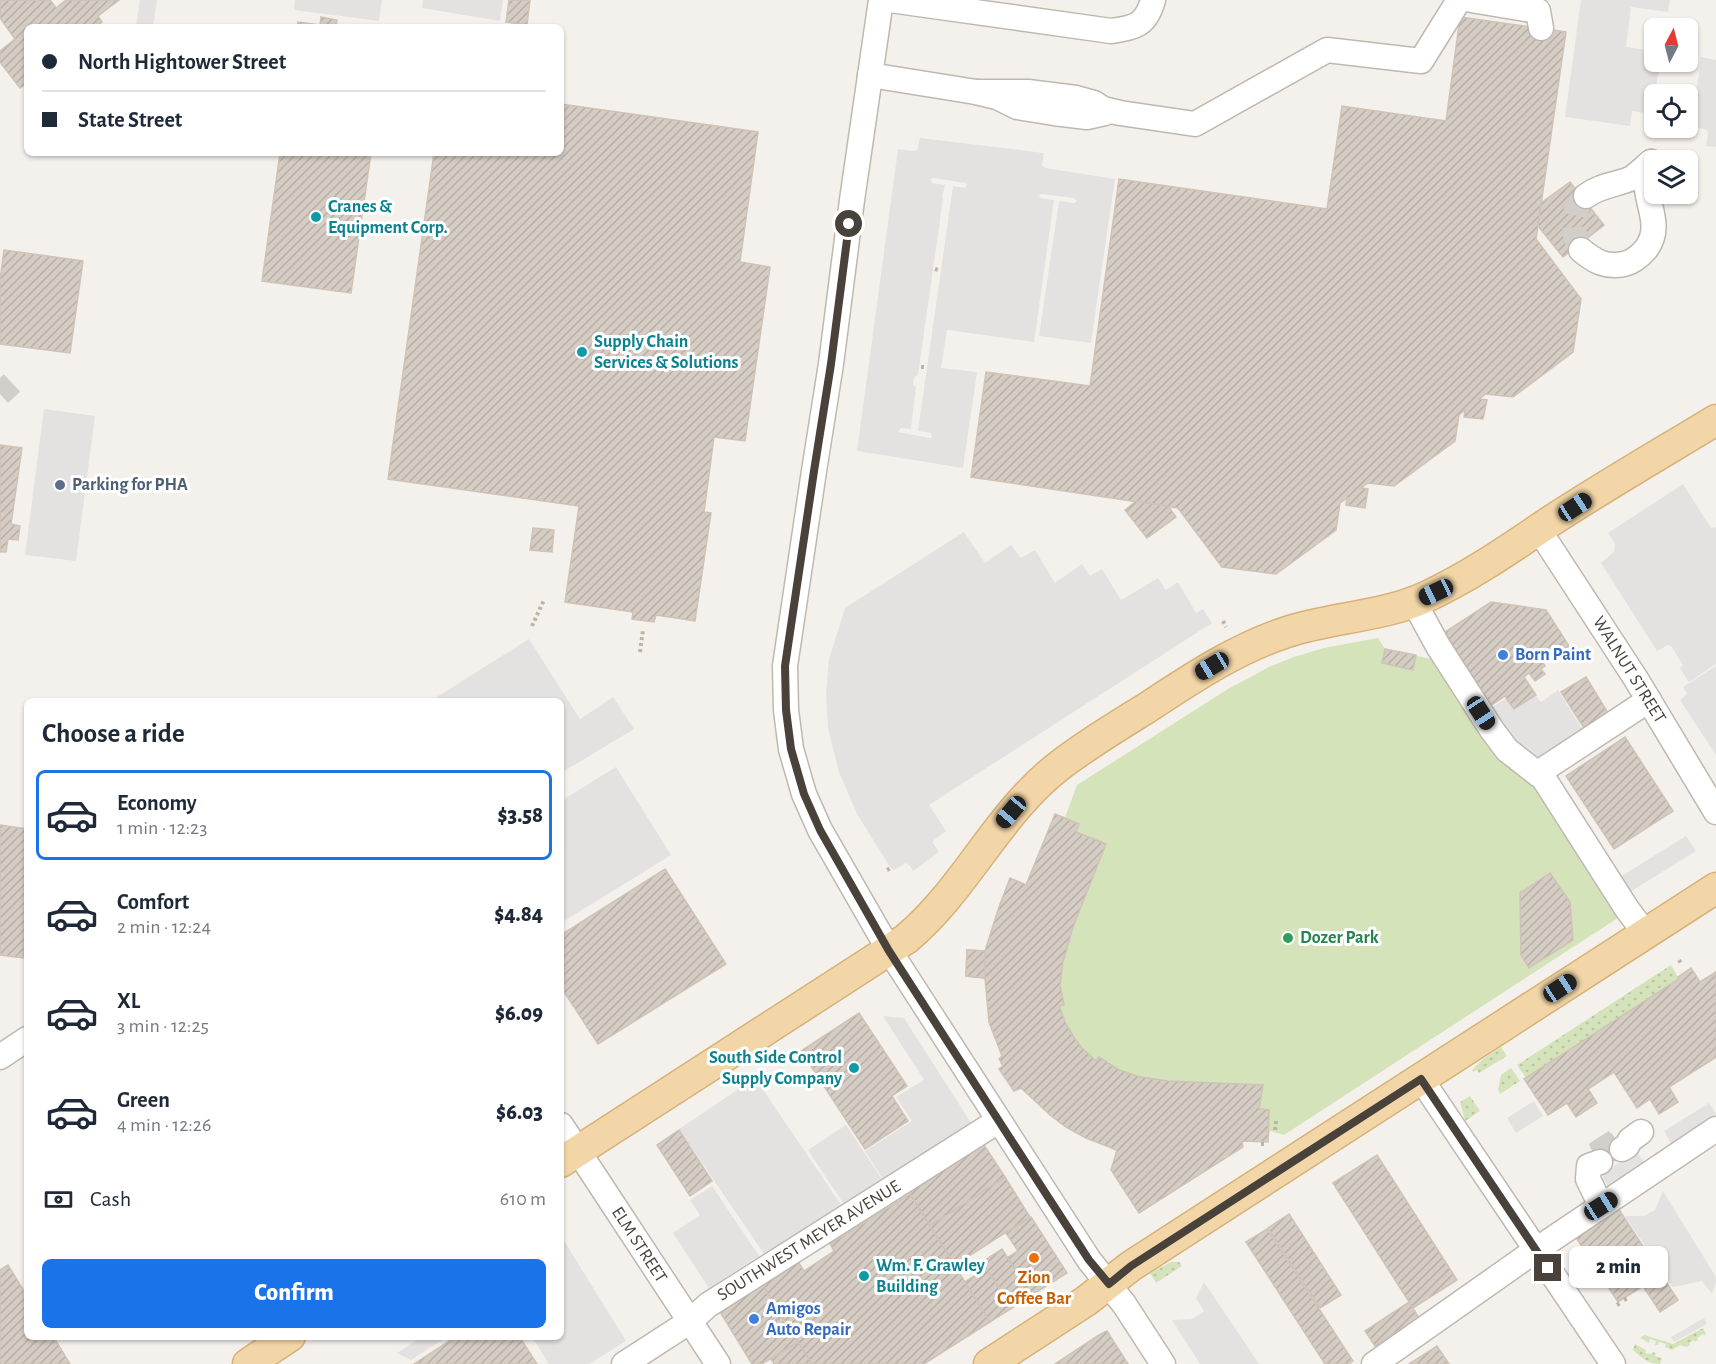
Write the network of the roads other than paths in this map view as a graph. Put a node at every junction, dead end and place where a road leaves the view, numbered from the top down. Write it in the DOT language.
graph roads {
  1 [pos="881,0"];
  2 [pos="890,0"];
  3 [pos="1153,0"];
  4 [pos="1459,0"];
  5 [pos="1471,0"];
  6 [pos="1541,28"];
  7 [pos="870,75"];
  8 [pos="1586,196"];
  9 [pos="1581,250"];
  10 [pos="1716,414"];
  11 [pos="1716,420"];
  12 [pos="1690,435"];
  13 [pos="1539,530"];
  14 [pos="1414,602"];
  15 [pos="1649,700"];
  16 [pos="1543,774"];
  17 [pos="1716,812"];
  18 [pos="1716,888"];
  19 [pos="1645,933"];
  20 [pos="889,951"];
  21 [pos="24,1042"];
  22 [pos="0,1057"];
  23 [pos="1421,1079"];
  24 [pos="998,1121"];
  25 [pos="1716,1129"];
  26 [pos="564,1137"];
  27 [pos="569,1156"];
  28 [pos="1595,1161"];
  29 [pos="1601,1206"];
  30 [pos="1536,1250"];
  31 [pos="1109,1284"];
  32 [pos="689,1322"];
  33 [pos="285,1340"];
  34 [pos="260,1361"];
  35 [pos="624,1364"];
  36 [pos="718,1364"];
  37 [pos="988,1364"];
  38 [pos="1163,1364"];
  39 [pos="1374,1364"];
  40 [pos="1613,1364"];
  1 -- 7 [label="street"];
  2 -- 3 [label="street"];
  4 -- 7 [label="street"];
  5 -- 6 [label="street"];
  7 -- 20 [label="street"];
  8 -- 9 [label="street"];
  10 -- 12 [label="main road"];
  11 -- 12 [label="main road"];
  12 -- 13 [label="main road"];
  13 -- 14 [label="main road"];
  13 -- 15 [label="street, WALNUT STREET"];
  14 -- 16 [label="street"];
  14 -- 20 [label="main road"];
  15 -- 16 [label="street"];
  15 -- 17 [label="street, WALNUT STREET"];
  16 -- 19 [label="street"];
  18 -- 19 [label="main road"];
  19 -- 23 [label="main road"];
  20 -- 24 [label="street"];
  20 -- 27 [label="main road"];
  21 -- 22 [label="street"];
  23 -- 30 [label="street"];
  23 -- 31 [label="main road"];
  24 -- 31 [label="street"];
  24 -- 32 [label="street, SOUTHWEST MEYER AVENUE"];
  25 -- 29 [label="street"];
  26 -- 27 [label="street, ELM STREET"];
  27 -- 32 [label="street, ELM STREET"];
  28 -- 29 [label="street"];
  29 -- 30 [label="street"];
  30 -- 39 [label="street"];
  30 -- 40 [label="street"];
  31 -- 37 [label="main road"];
  31 -- 38 [label="street"];
  32 -- 35 [label="street, SOUTHWEST MEYER AVENUE"];
  32 -- 36 [label="street, ELM STREET"];
  33 -- 34 [label="main road"];
}
